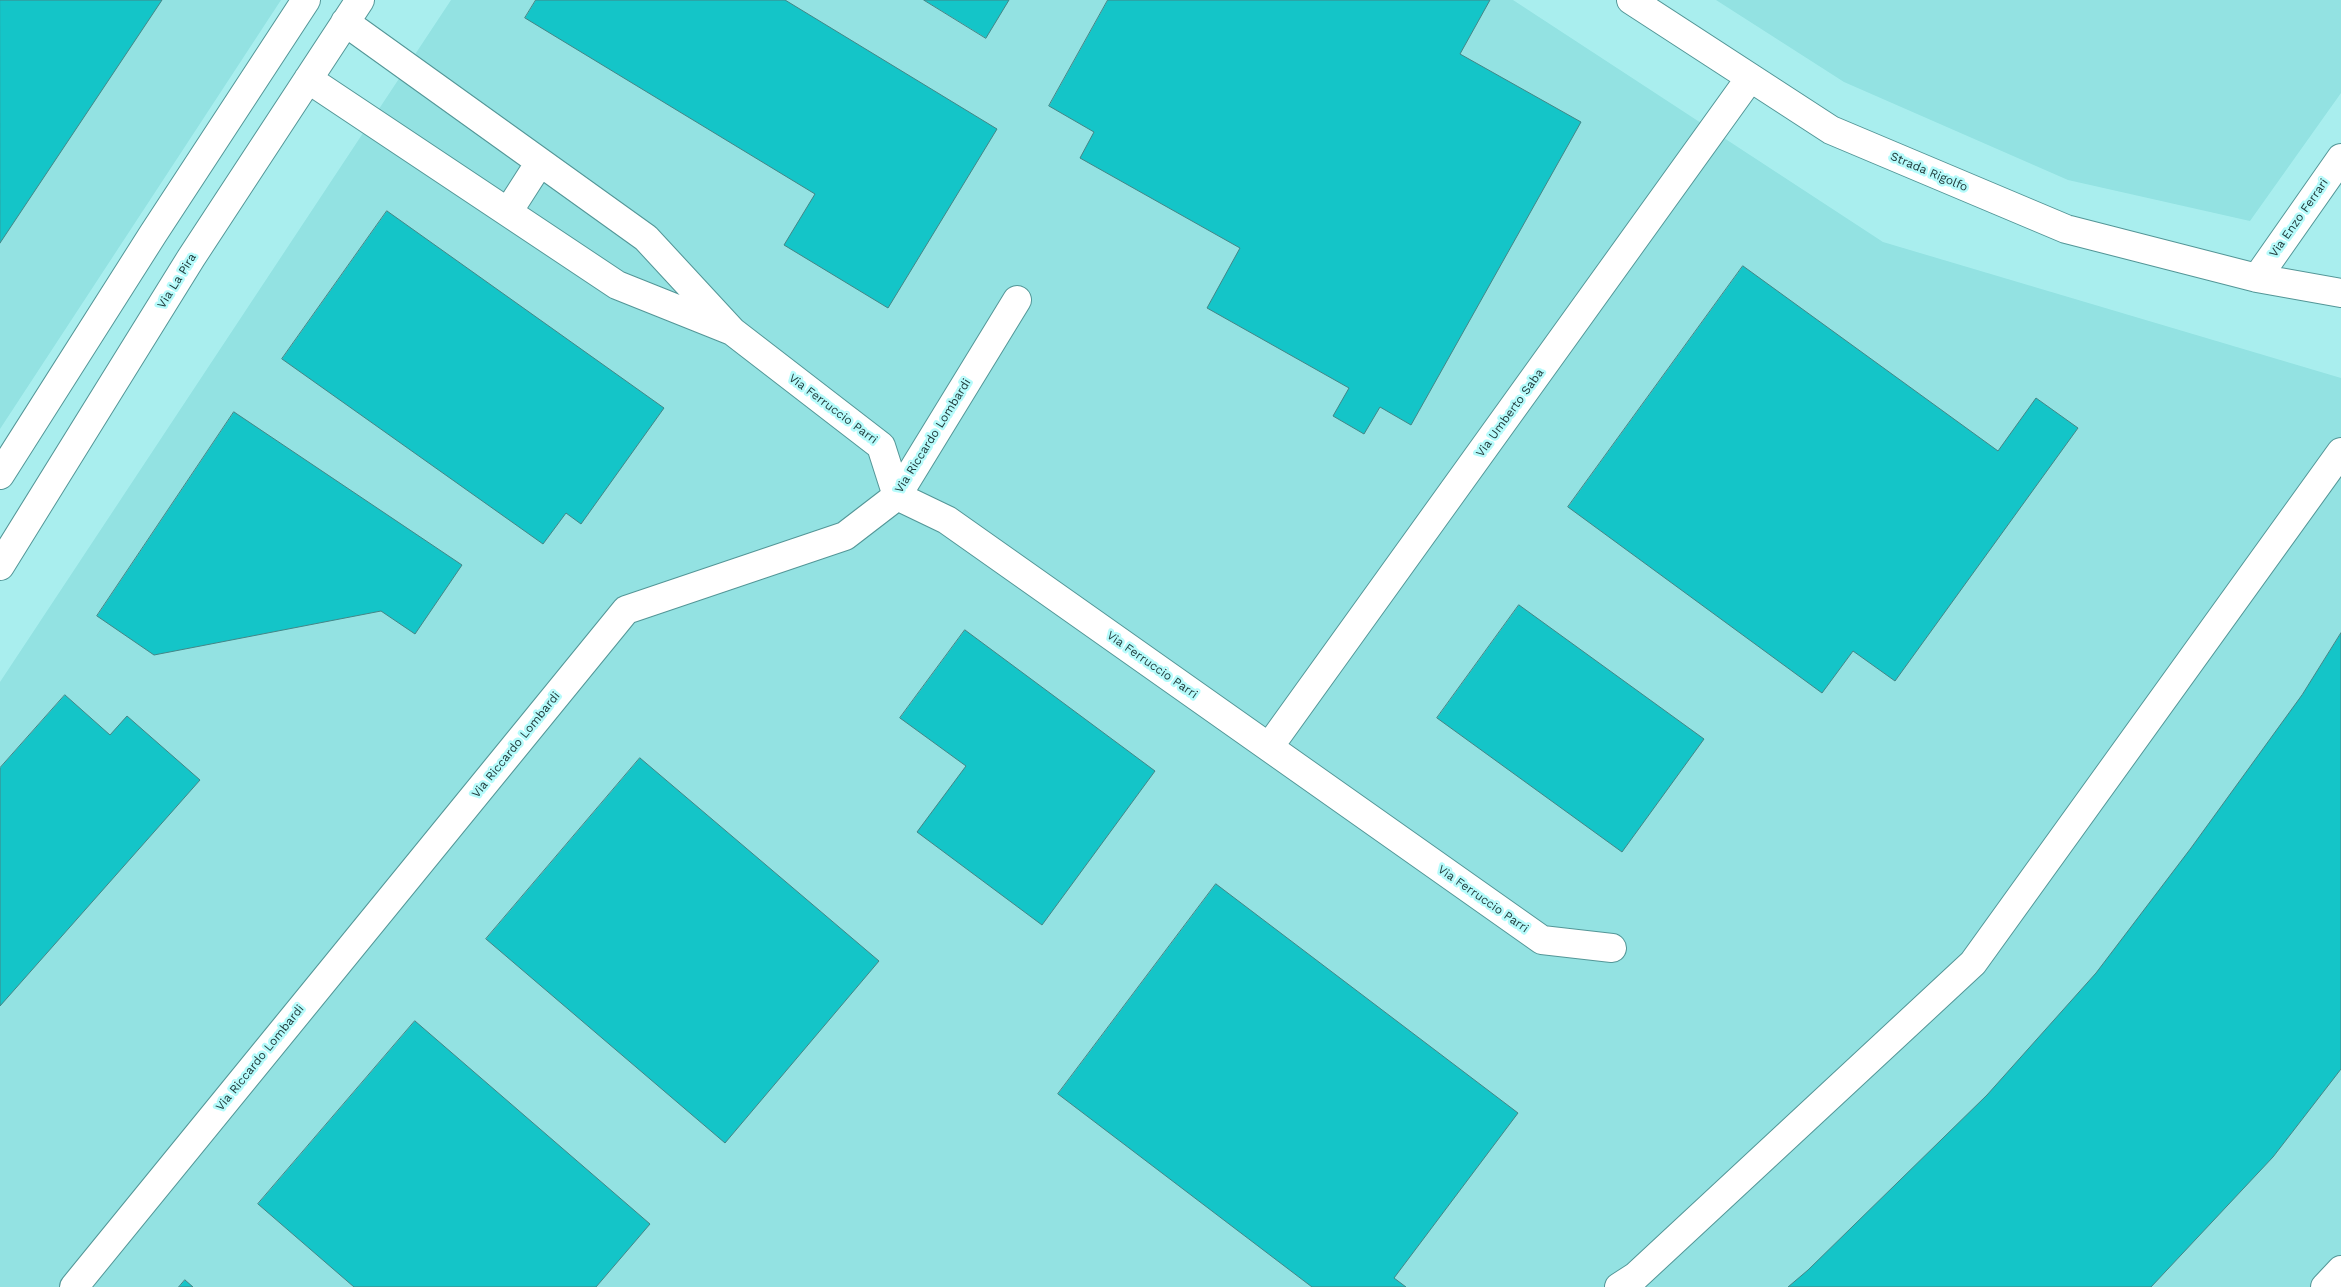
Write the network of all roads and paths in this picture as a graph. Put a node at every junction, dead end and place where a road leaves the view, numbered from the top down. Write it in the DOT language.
graph roads {
  1 [pos="306,0"];
  2 [pos="360,0"];
  3 [pos="1631,0"];
  4 [pos="345,22"];
  5 [pos="1750,78"];
  6 [pos="308,79"];
  7 [pos="2341,158"];
  8 [pos="540,162"];
  9 [pos="508,212"];
  10 [pos="2257,278"];
  11 [pos="2341,293"];
  12 [pos="1017,300"];
  13 [pos="732,332"];
  14 [pos="2341,452"];
  15 [pos="0,475"];
  16 [pos="897,496"];
  17 [pos="0,566"];
  18 [pos="1269,748"];
  19 [pos="1612,948"];
  20 [pos="2341,1270"];
  21 [pos="74,1287"];
  22 [pos="1618,1287"];
  23 [pos="2325,1287"];
  1 -- 15 [label="street"];
  2 -- 4 [label="street, Via La Pira"];
  3 -- 5 [label="street, Strada Rigolfo"];
  4 -- 6 [label="street, Via La Pira"];
  4 -- 8 [label="street"];
  5 -- 10 [label="street, Strada Rigolfo"];
  5 -- 18 [label="street, Via Umberto Saba"];
  6 -- 9 [label="street"];
  6 -- 17 [label="street, Via La Pira"];
  7 -- 10 [label="street, Via Enzo Ferrari"];
  8 -- 9 [label="street"];
  8 -- 13 [label="street"];
  9 -- 13 [label="street"];
  10 -- 11 [label="street, Strada Rigolfo"];
  12 -- 16 [label="street, Via Riccardo Lombardi"];
  13 -- 16 [label="street, Via Ferruccio Parri"];
  14 -- 22 [label="street"];
  16 -- 18 [label="street, Via Ferruccio Parri"];
  16 -- 21 [label="street, Via Riccardo Lombardi"];
  18 -- 19 [label="street, Via Ferruccio Parri"];
  20 -- 23 [label="street"];
}
